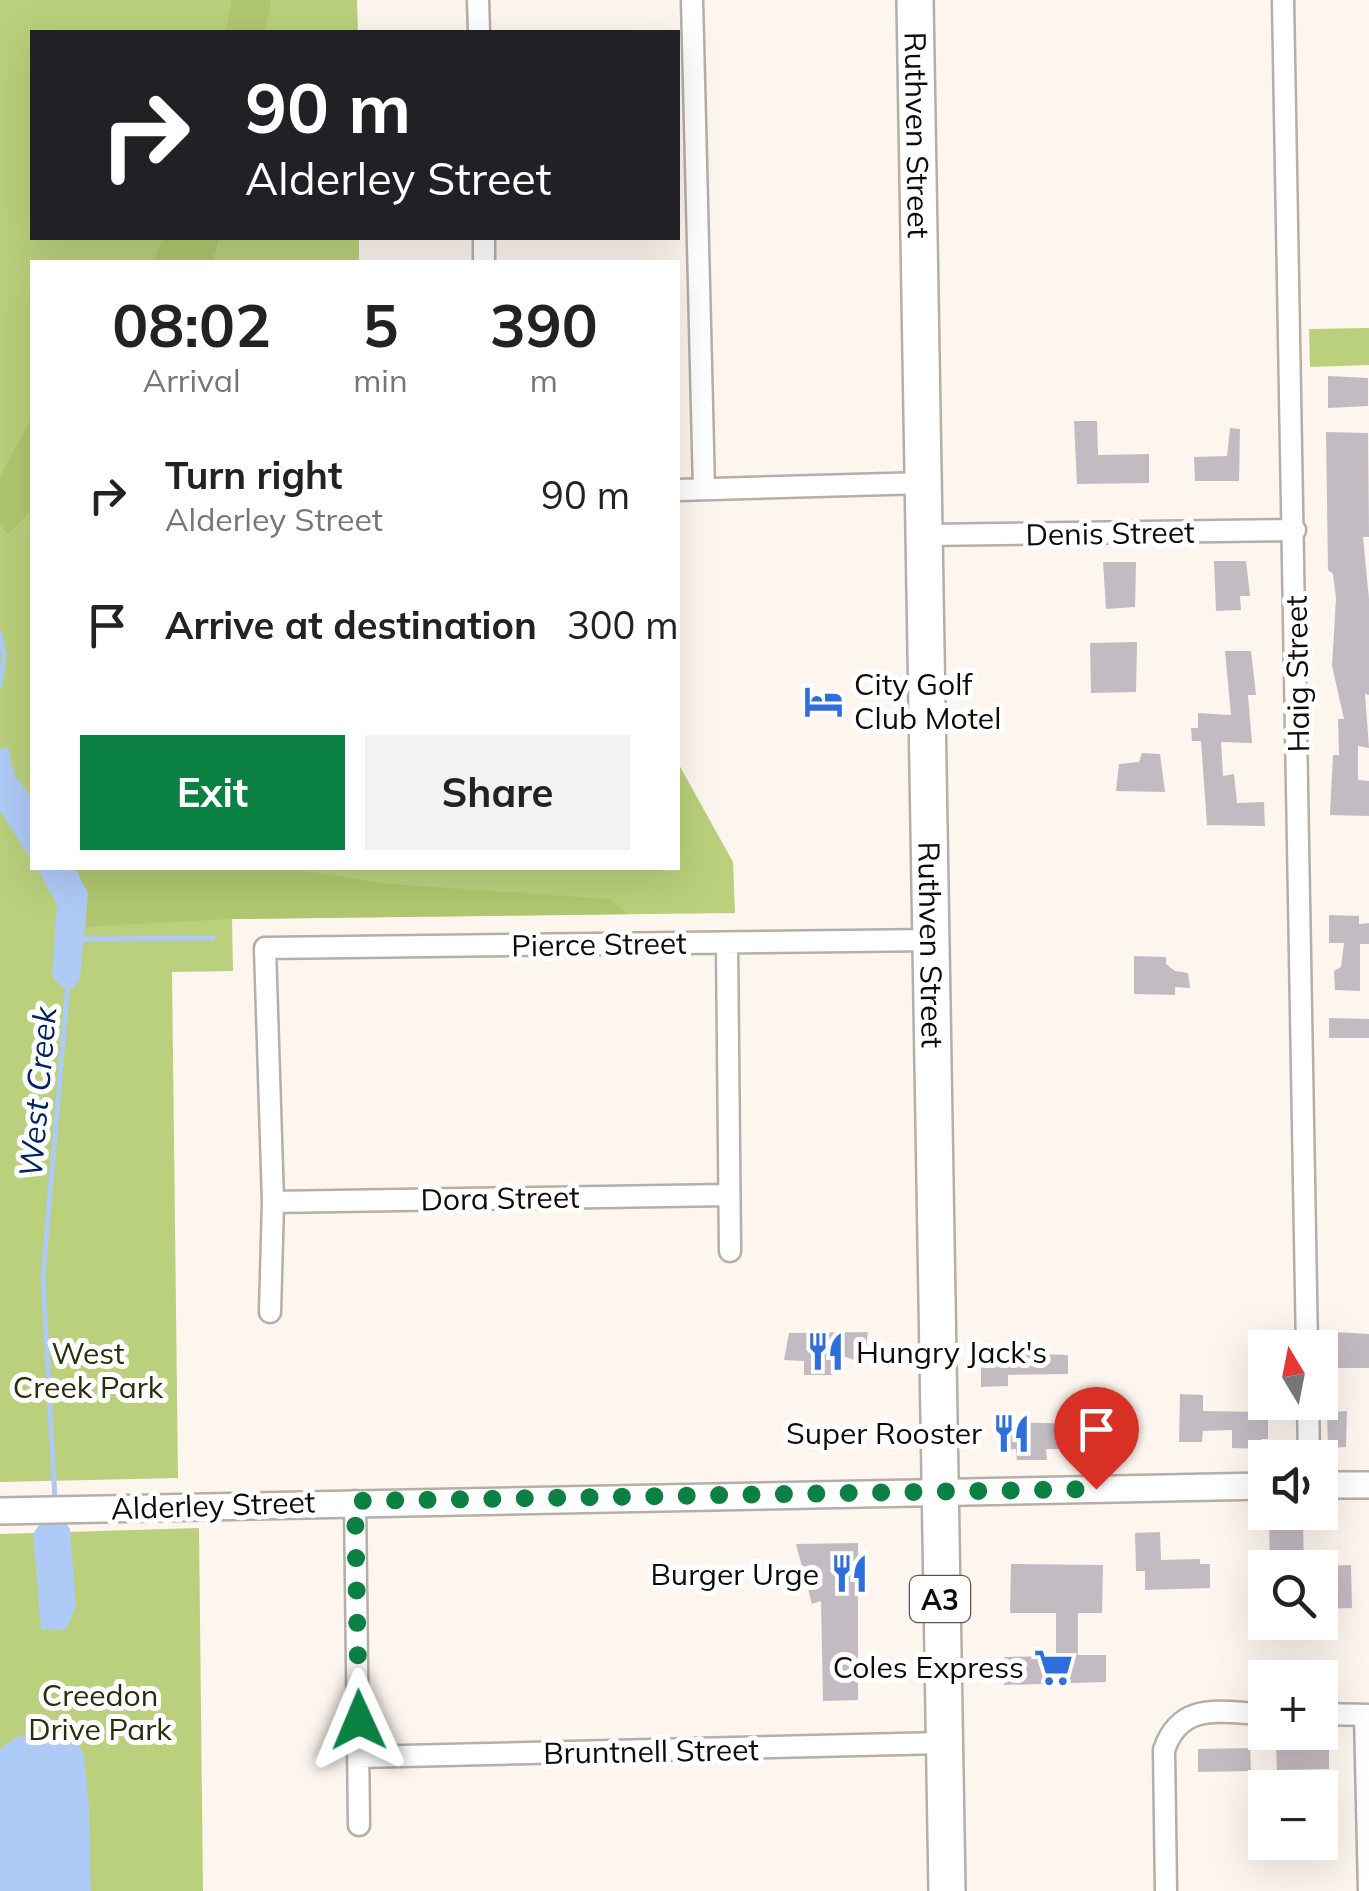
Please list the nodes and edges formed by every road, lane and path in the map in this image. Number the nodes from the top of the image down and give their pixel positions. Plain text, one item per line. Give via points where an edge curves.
1 (478, 0) edge
2 (692, 0) edge
3 (915, 0) edge
4 (1282, 0) edge
5 (479, 30) edge
6 (925, 483) junction
7 (680, 490) edge
8 (704, 490) junction
9 (1294, 530) junction
10 (926, 535) junction
11 (933, 940) junction
12 (727, 943) junction
13 (727, 1195) junction
14 (273, 1202) junction
15 (730, 1250) dead end
16 (270, 1312) dead end
17 (1307, 1330) edge
18 (1338, 1485) edge
19 (1369, 1485) edge
20 (1248, 1486) edge
21 (938, 1492) junction
22 (355, 1501) junction
23 (0, 1511) edge
24 (1248, 1714) edge
25 (1338, 1714) edge
26 (1367, 1715) edge
27 (943, 1743) junction
28 (359, 1757) junction
29 (359, 1826) dead end
30 (946, 1891) edge
31 (1166, 1891) edge
32 (1368, 1891) edge

1 - 5 street
2 - 8 street
3 - 6 highway, Ruthven Street / A3
4 - 9 street, Haig Street
6 - 8 street
6 - 10 highway, Ruthven Street / A3
7 - 8 street
9 - 10 street, Denis Street
9 - 17 street, Haig Street
10 - 11 highway, Ruthven Street / A3
11 - 12 street, Pierce Street
11 - 21 highway, Ruthven Street / A3
12 - 13 street
12 - 14 street, Pierce Street via 264,948
13 - 14 street, Dora Street
13 - 15 street
14 - 16 street
18 - 19 street
20 - 21 street, Alderley Street
21 - 22 street, Alderley Street
21 - 27 highway, Ruthven Street / A3
22 - 23 street, Alderley Street
22 - 28 street
24 - 31 street via 1198,1713 1177,1724 1164,1750
25 - 26 street
26 - 32 street
27 - 28 street, Bruntnell Street
27 - 30 highway, Ruthven Street / A3
28 - 29 street

